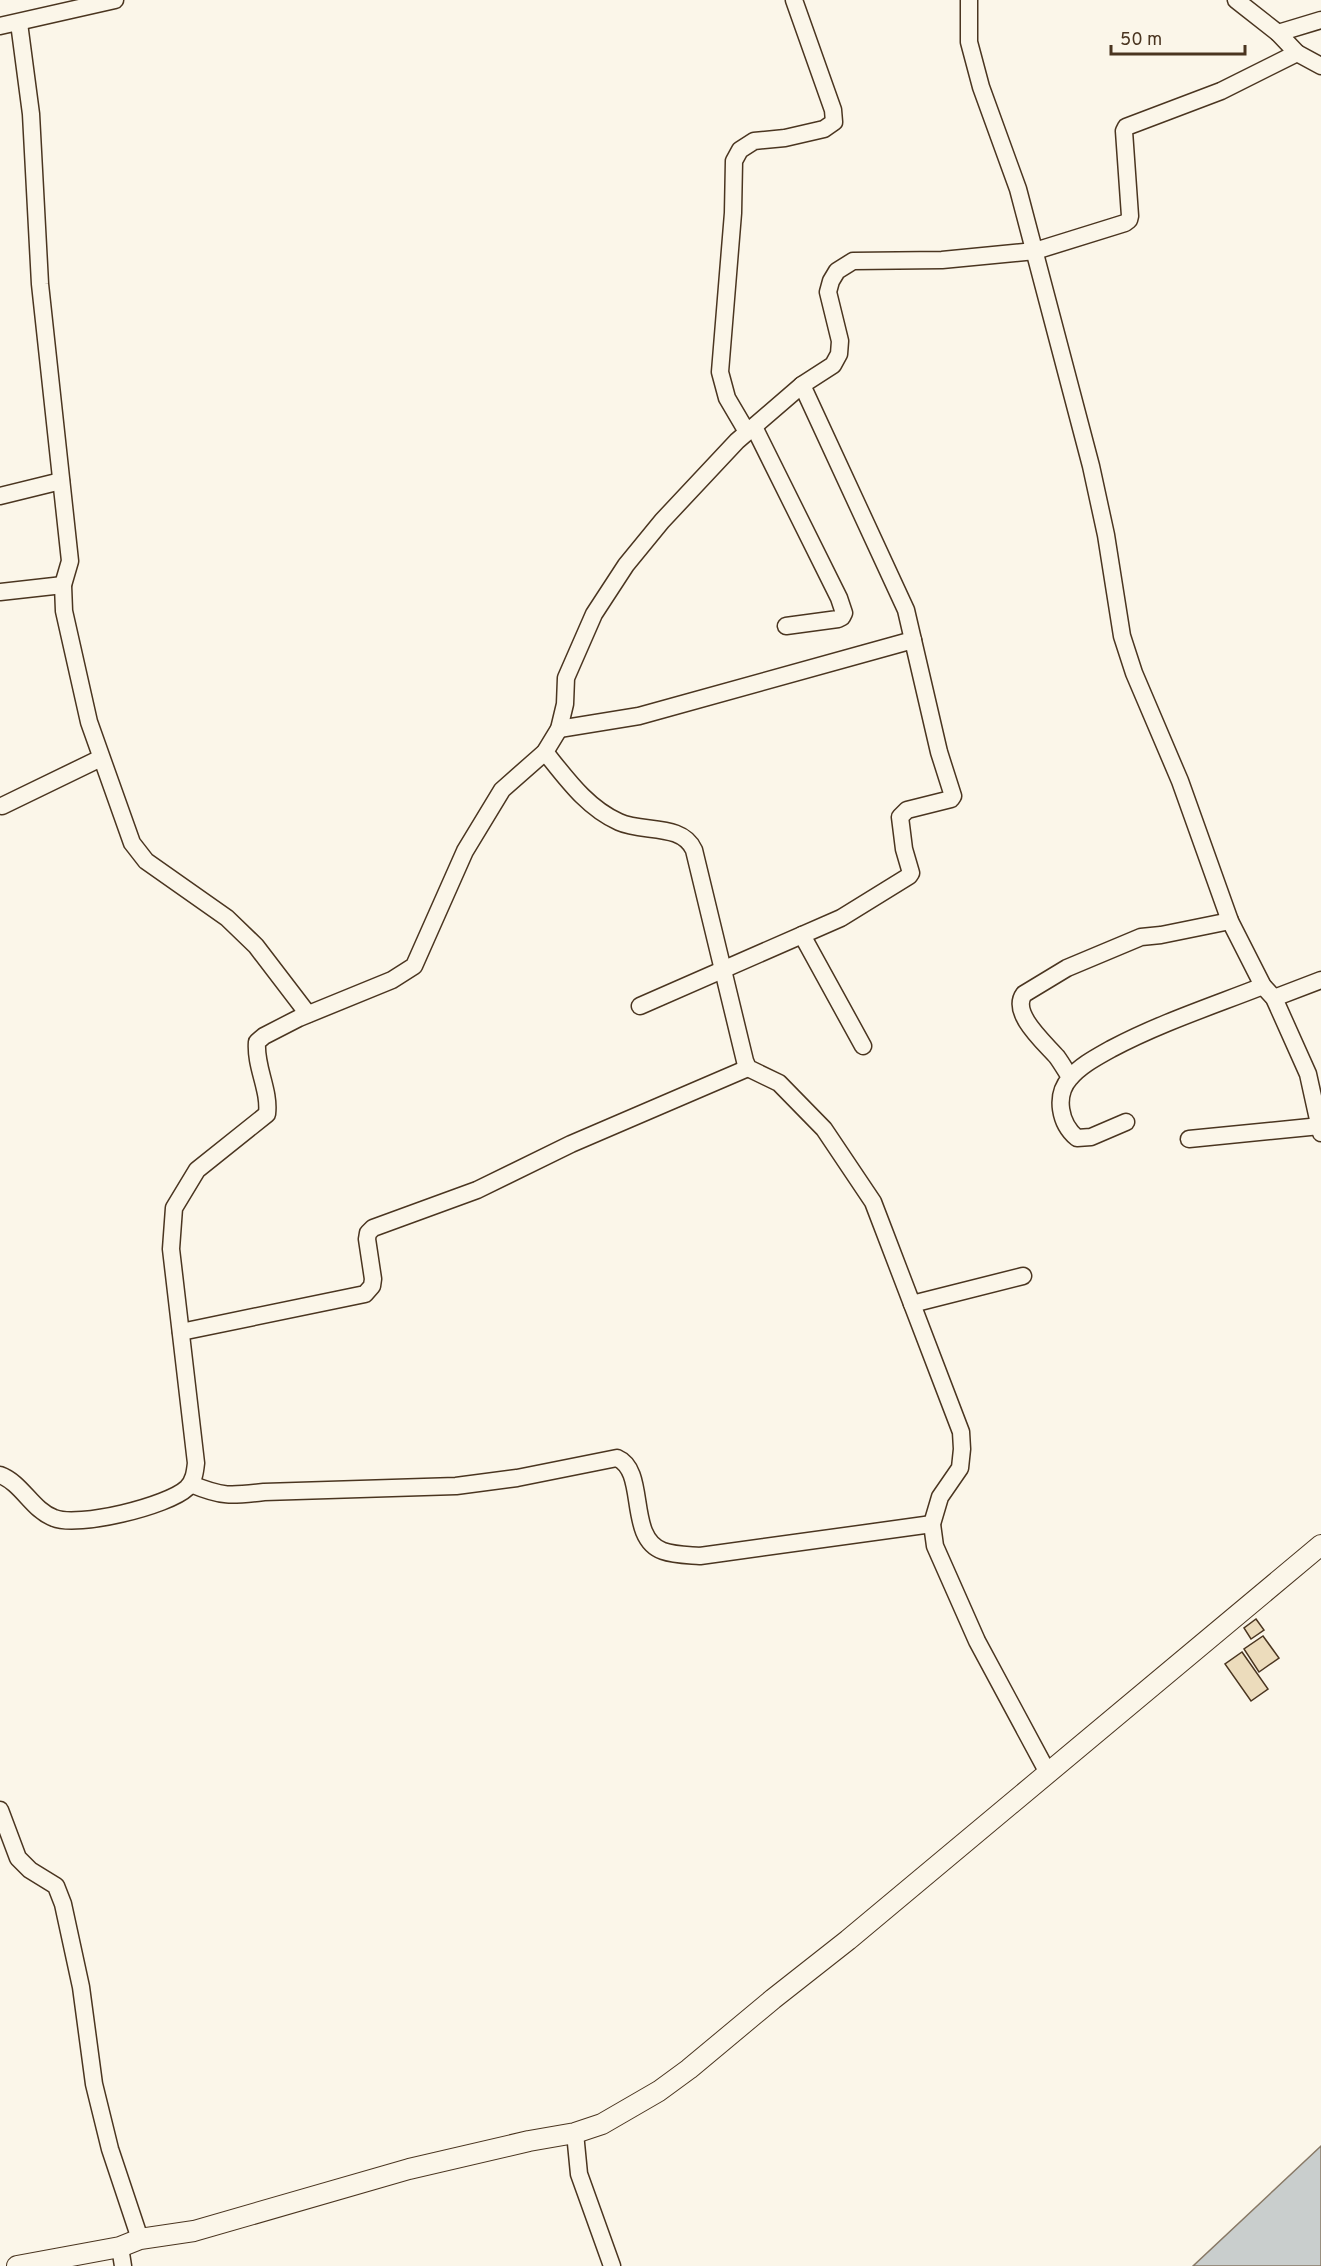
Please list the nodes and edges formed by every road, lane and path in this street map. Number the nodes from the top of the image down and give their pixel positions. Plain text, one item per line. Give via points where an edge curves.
1 (115, 0) edge
2 (794, 0) edge
3 (969, 0) edge
4 (1236, 0) edge
5 (1321, 20) edge
6 (19, 23) junction
7 (0, 26) edge
8 (1278, 33) junction
9 (1297, 53) junction
10 (1321, 66) edge
11 (1035, 251) junction
12 (802, 385) junction
13 (751, 429) junction
14 (61, 481) junction
15 (0, 496) edge
16 (63, 585) junction
17 (0, 592) edge
18 (786, 626) dead end
19 (913, 640) junction
20 (559, 729) junction
21 (545, 752) junction
22 (101, 758) junction
23 (2, 806) dead end
24 (1230, 921) junction
25 (802, 935) junction
26 (721, 971) junction
27 (1321, 980) edge
28 (1269, 992) junction
29 (640, 1006) dead end
30 (308, 1014) junction
31 (863, 1046) dead end
32 (748, 1068) junction
33 (1070, 1077) junction
34 (1126, 1122) dead end
35 (1320, 1130) edge
36 (1189, 1138) dead end
37 (1023, 1276) dead end
38 (912, 1304) junction
39 (181, 1332) junction
40 (0, 1475) edge
41 (191, 1484) junction
42 (932, 1524) junction
43 (1321, 1545) edge
44 (1048, 1773) junction
45 (0, 1809) edge
46 (575, 2133) junction
47 (140, 2239) junction
48 (122, 2257) edge
49 (16, 2266) edge
50 (612, 2266) edge

1 - 6 street
2 - 13 street via 834,122 824,129 754,141 740,150 734,161 734,213 720,372 727,398
3 - 11 street via 969,42
4 - 8 street
5 - 8 street
6 - 7 street
6 - 14 street via 31,114 40,284
8 - 9 street
9 - 10 street
9 - 11 street via 1221,92 1126,128 1129,220
11 - 12 street via 942,260 853,261 844,266 831,281 828,292 840,341 839,354 833,364
11 - 24 street via 1091,466 1122,636
12 - 13 street
12 - 19 street via 906,610
13 - 18 street via 844,613 838,619
13 - 20 street via 662,521 626,565 594,614 566,678
14 - 15 street
14 - 16 street via 70,561
16 - 17 street
16 - 22 street via 64,611 88,722
19 - 20 street via 639,716
19 - 25 street via 952,798 907,810 900,817 909,876 841,918
20 - 21 street
21 - 26 street via 573,788 603,813 619,822 686,837 694,850
21 - 30 street via 502,790 465,851 414,966 392,980
22 - 23 street
22 - 30 street via 132,843 146,861 227,918 256,946
24 - 28 street
24 - 33 street via 1141,937 1067,968 1024,994 1020,1010
25 - 26 street
25 - 31 street
26 - 29 street
26 - 32 street
27 - 28 street
28 - 33 street via 1136,1036 1091,1060
28 - 35 street via 1308,1074
30 - 39 street via 257,1042 267,1114 197,1170 174,1208 171,1249
32 - 38 street via 779,1083 824,1129 873,1202
32 - 39 street via 572,1143 477,1190 373,1228 366,1239 373,1279 365,1294
33 - 34 street via 1061,1092 1068,1131 1077,1138 1091,1137
35 - 36 street
37 - 38 street
38 - 42 street via 960,1432 962,1449 960,1468 940,1497
39 - 41 street via 196,1463
40 - 41 street via 39,1509 53,1518 70,1521 138,1510 179,1494
41 - 42 street via 233,1496 456,1486 617,1458 624,1460 630,1470 646,1536 662,1551 700,1556
42 - 44 street via 935,1546 976,1641
43 - 44 street
44 - 46 street via 689,2069 629,2109
45 - 47 street via 18,1858 56,1886 63,1904 81,1987 94,2084 110,2149
46 - 47 street via 409,2169 194,2231
46 - 50 street via 579,2174
47 - 48 street
48 - 49 street

